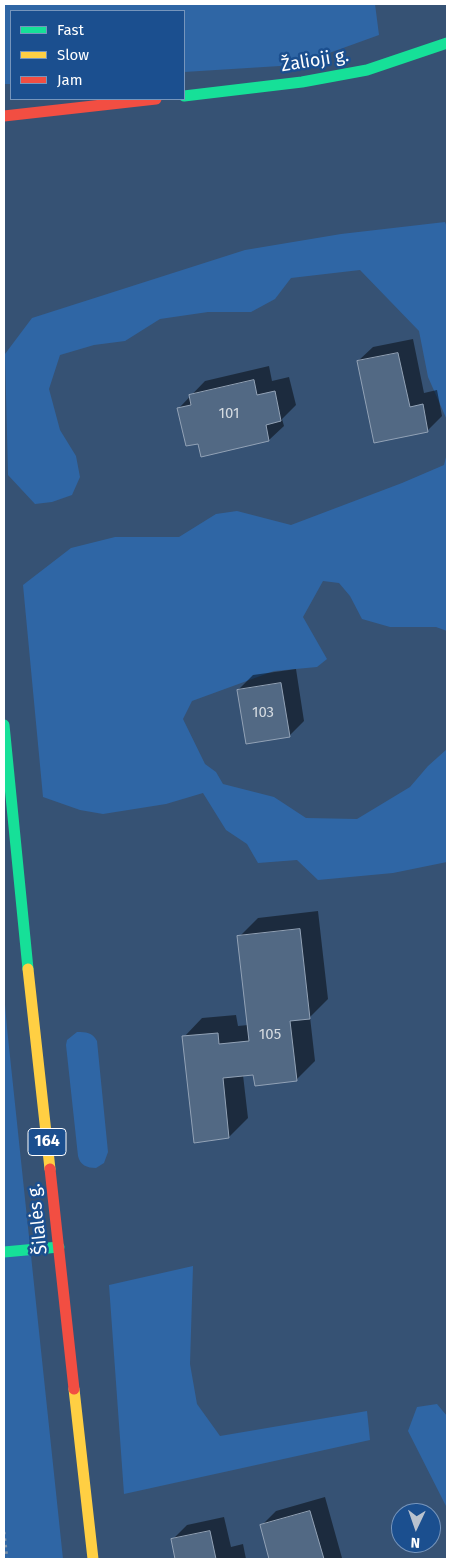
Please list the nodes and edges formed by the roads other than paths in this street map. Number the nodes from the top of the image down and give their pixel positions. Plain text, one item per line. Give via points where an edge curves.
1 (447, 44) edge
2 (185, 96) edge
3 (147, 100) edge
4 (4, 116) edge
5 (4, 724) edge
6 (59, 1247) junction
7 (4, 1252) edge
8 (93, 1559) edge

1 - 2 main road, Žalioji g. via 367,70 302,82
3 - 4 main road
5 - 6 main road, Šilalės g. / 164
6 - 7 main road
6 - 8 main road, Šilalės g. / 164

